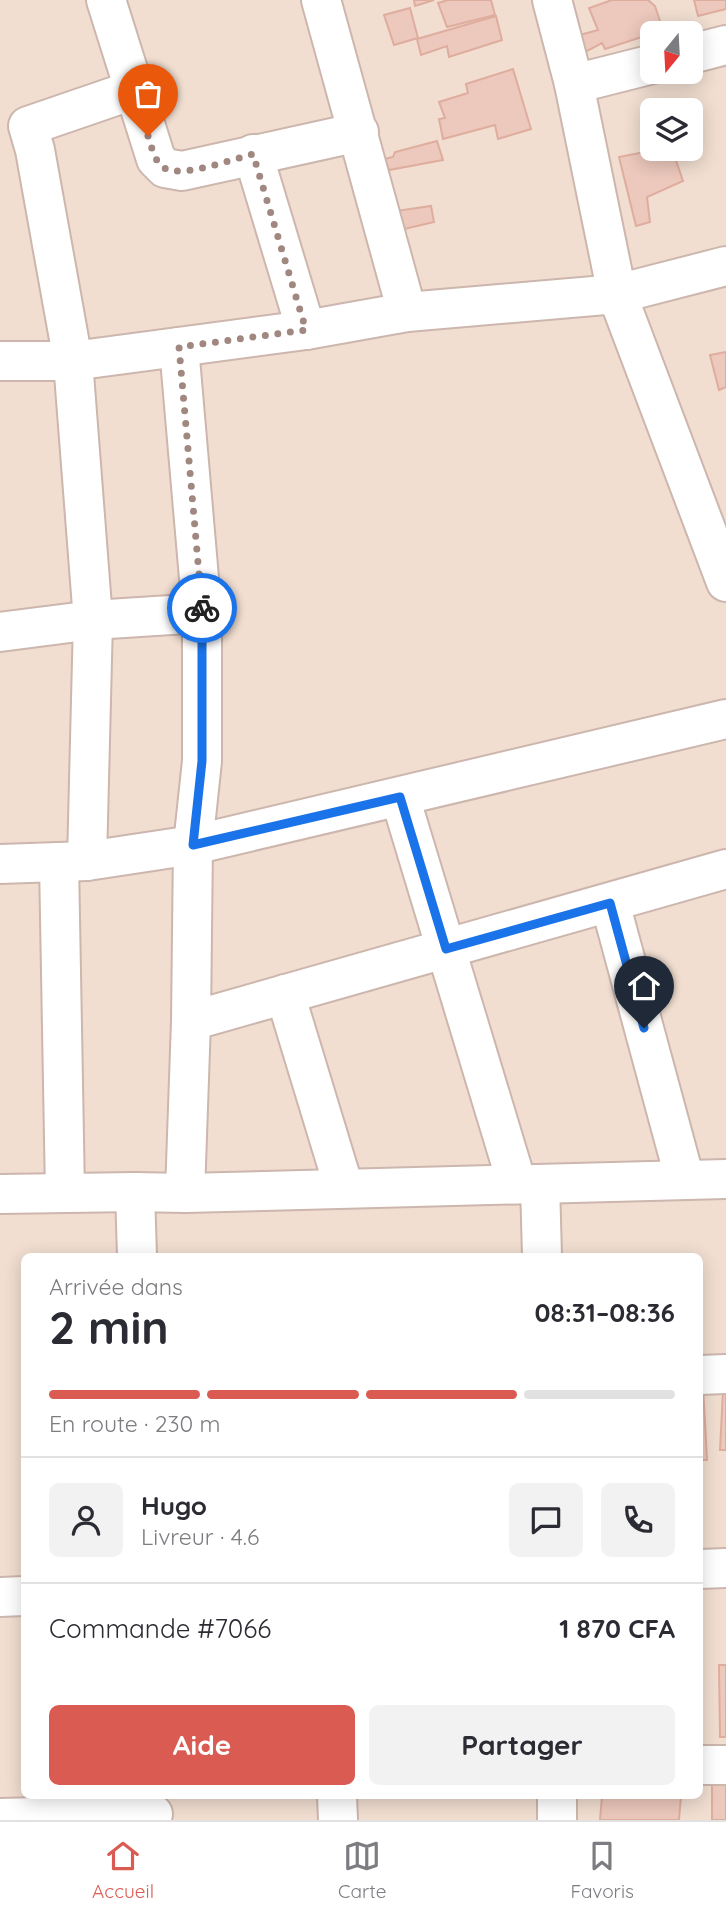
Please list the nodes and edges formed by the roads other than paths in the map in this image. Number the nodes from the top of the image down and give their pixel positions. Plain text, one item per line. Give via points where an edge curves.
1 (106, 0) edge
2 (321, 0) edge
3 (552, 0) edge
4 (726, 45) edge
5 (704, 51) edge
6 (640, 67) edge
7 (574, 84) junction
8 (133, 90) junction
9 (14, 130) edge
10 (359, 132) junction
11 (253, 154) junction
12 (726, 266) edge
13 (617, 294) junction
14 (407, 312) junction
15 (306, 330) junction
16 (179, 347) junction
17 (0, 360) edge
18 (73, 361) junction
19 (726, 582) edge
20 (202, 613) junction
21 (93, 620) junction
22 (0, 632) edge
23 (726, 719) edge
24 (400, 797) junction
25 (193, 845) junction
26 (73, 862) junction
27 (0, 864) edge
28 (726, 869) edge
29 (610, 903) junction
30 (446, 949) junction
31 (285, 994) junction
32 (191, 1021) junction
33 (726, 1179) edge
34 (685, 1180) junction
35 (529, 1184) junction
36 (344, 1188) junction
37 (135, 1192) junction
38 (65, 1193) junction
39 (185, 1194) junction
40 (0, 1195) edge
41 (137, 1253) edge
42 (541, 1253) edge
43 (726, 1374) edge
44 (703, 1375) edge
45 (726, 1568) edge
46 (703, 1569) edge
47 (21, 1596) edge
48 (0, 1597) edge
49 (703, 1765) edge
50 (726, 1765) edge
51 (337, 1799) edge
52 (557, 1799) edge
53 (153, 1810) edge
54 (0, 1818) edge
55 (338, 1820) edge
56 (557, 1820) edge

1 - 8 street
2 - 10 street
3 - 7 street
4 - 5 street
6 - 7 street
7 - 13 street
8 - 9 street
8 - 11 street via 156,159 165,168 181,171
9 - 18 street via 35,150
10 - 11 street
10 - 14 street
11 - 15 street
12 - 13 street
13 - 14 street
13 - 19 street
14 - 15 street
15 - 16 street
16 - 18 street
16 - 20 street
17 - 18 street
18 - 21 street
20 - 21 street
20 - 25 street via 202,761
21 - 22 street
21 - 26 street
23 - 24 street
24 - 25 street
24 - 30 street
25 - 26 street
25 - 32 street
26 - 27 street
26 - 38 street
28 - 29 street
29 - 30 street
29 - 34 street
30 - 31 street
30 - 35 street
31 - 32 street
31 - 36 street
32 - 39 street
33 - 34 street
34 - 35 street
35 - 36 street
35 - 42 street
36 - 39 street
37 - 38 street
37 - 39 street
37 - 41 street
38 - 40 street
43 - 44 street
45 - 46 street
47 - 48 street
49 - 50 street
51 - 55 street
52 - 56 street
53 - 54 street

